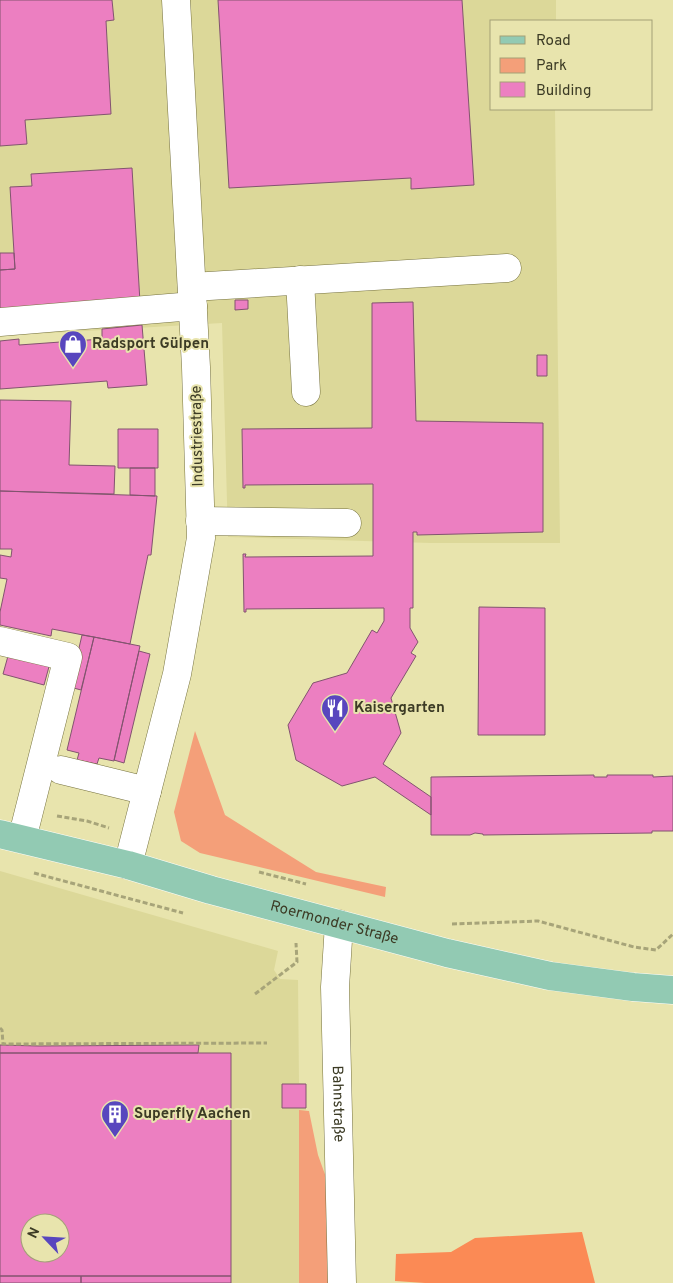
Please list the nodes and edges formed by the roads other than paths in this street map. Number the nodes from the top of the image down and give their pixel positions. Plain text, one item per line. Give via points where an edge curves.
1 (176, 0) edge
2 (507, 268) dead end
3 (300, 280) junction
4 (192, 297) junction
5 (0, 322) edge
6 (306, 392) dead end
7 (200, 522) junction
8 (347, 523) dead end
9 (0, 641) edge
10 (61, 770) dead end
11 (147, 791) junction
12 (11, 837) edge
13 (128, 865) junction
14 (339, 924) junction
15 (673, 990) edge
16 (342, 1283) edge

1 - 4 street, Industriestraße
2 - 3 street
3 - 4 street
3 - 6 street
4 - 5 street
4 - 7 street, Industriestraße
7 - 8 street
7 - 11 street, Industriestraße via 201,538 179,665
9 - 12 street via 68,657
10 - 11 street
11 - 13 street, Industriestraße
12 - 13 main road, Roermonder Straße
13 - 14 main road, Roermonder Straße
14 - 15 main road, Roermonder Straße via 550,976
14 - 16 street, Bahnstraße via 335,987

